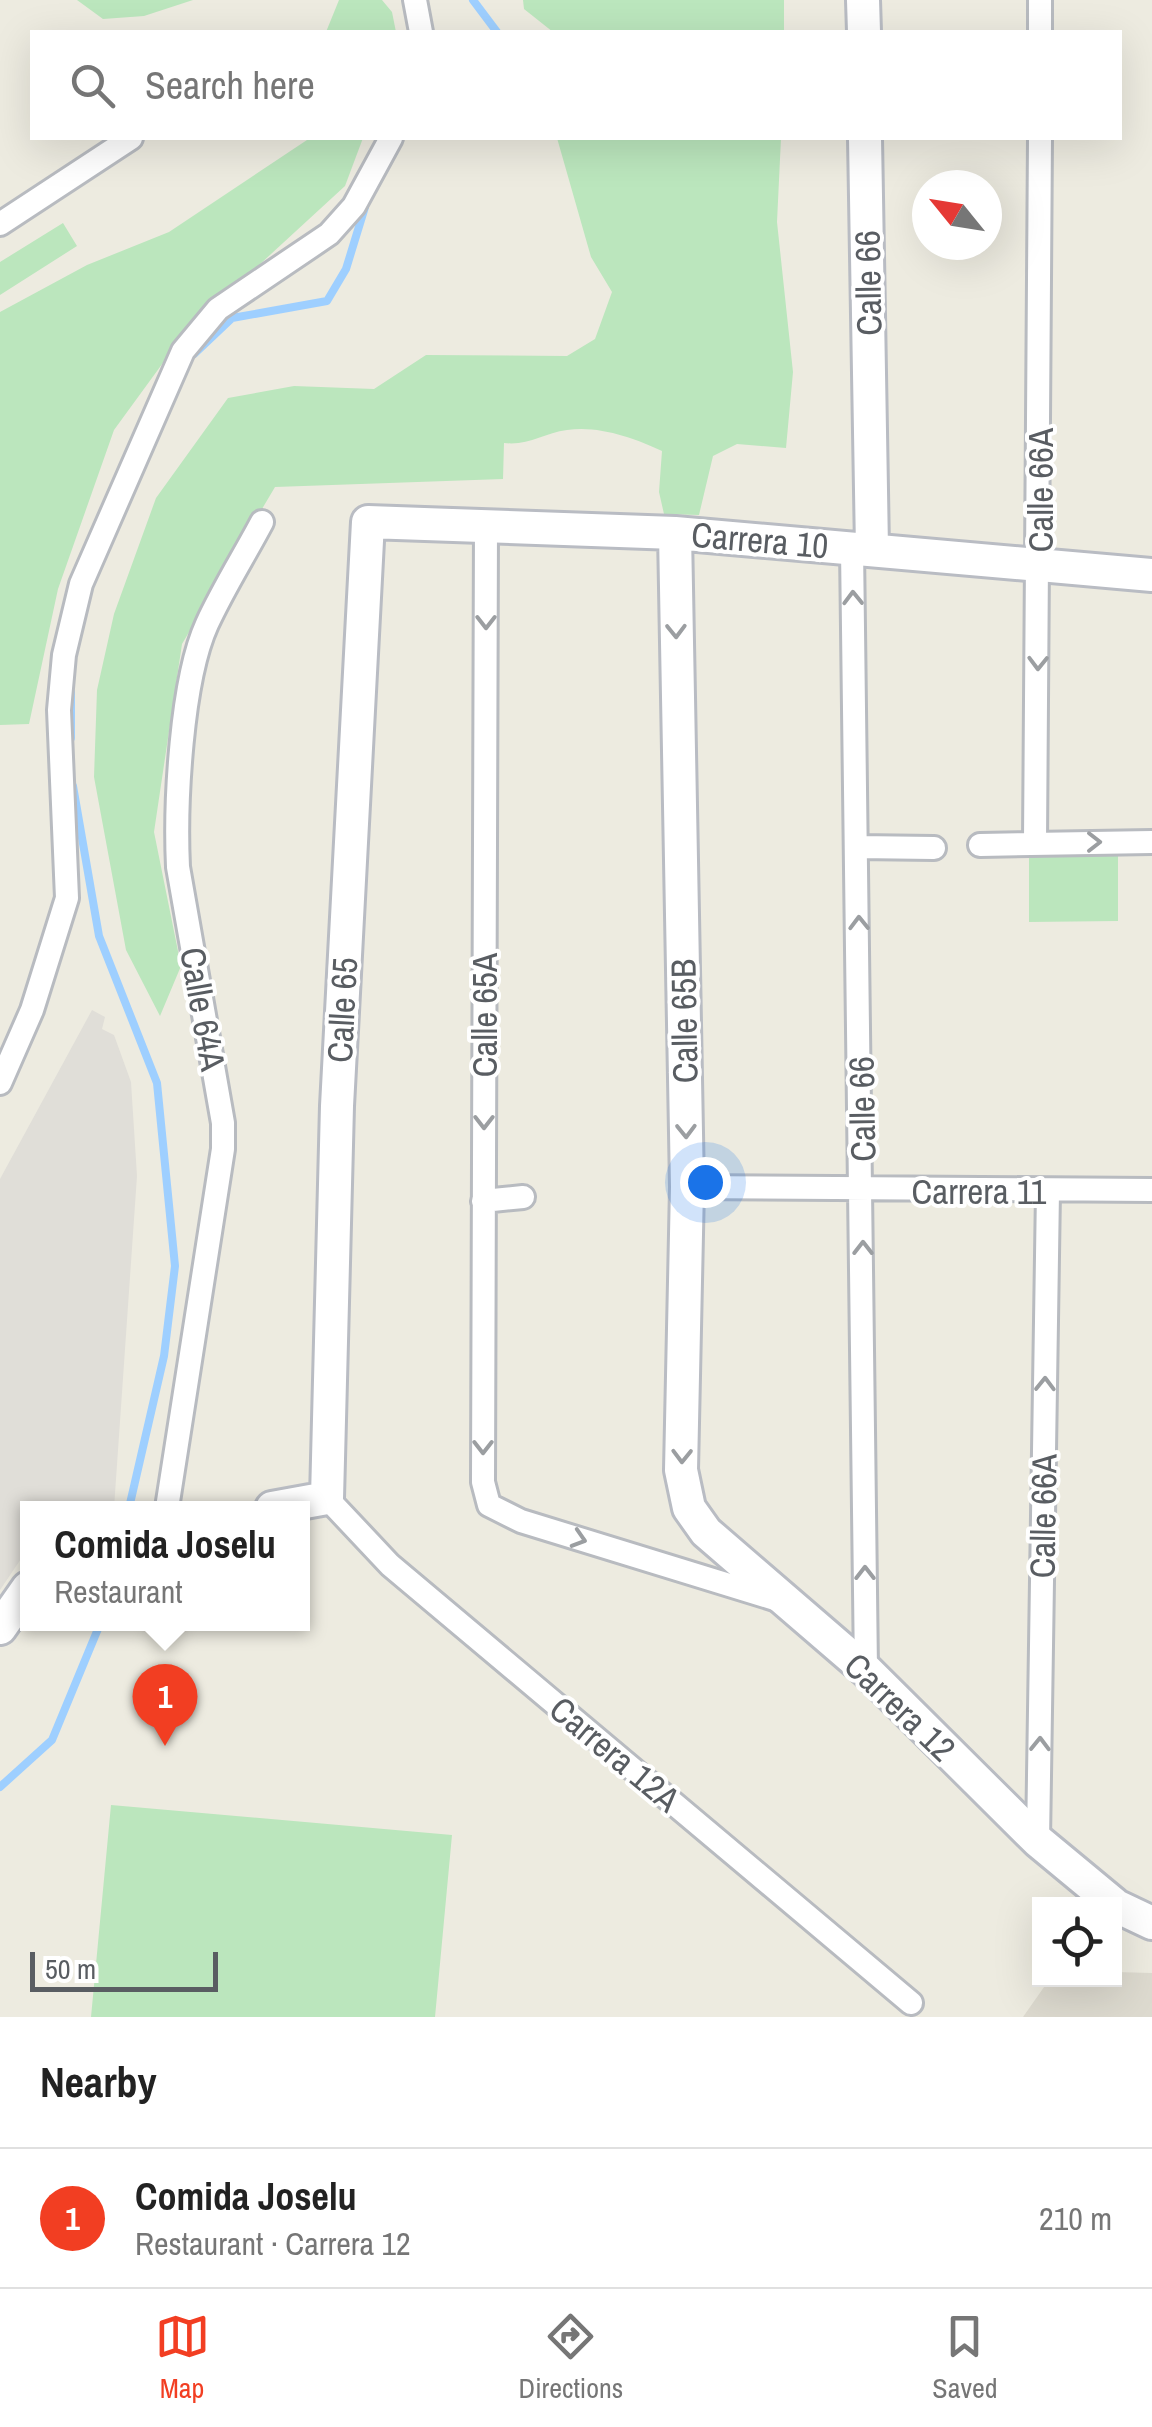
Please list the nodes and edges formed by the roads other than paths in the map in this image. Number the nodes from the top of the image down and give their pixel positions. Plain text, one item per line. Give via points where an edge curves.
1 (415, 0) edge
2 (863, 0) edge
3 (1040, 0) edge
4 (420, 30) edge
5 (864, 30) edge
6 (1040, 30) edge
7 (128, 140) edge
8 (390, 140) edge
9 (866, 140) edge
10 (1040, 140) edge
11 (0, 224) edge
12 (262, 522) dead end
13 (368, 522) joint
14 (486, 524) junction
15 (674, 533) junction
16 (862, 548) junction
17 (1040, 566) junction
18 (1152, 575) edge
19 (1035, 842) junction
20 (1152, 842) edge
21 (980, 844) dead end
22 (858, 847) junction
23 (934, 848) dead end
24 (0, 1083) edge
25 (687, 1187) junction
26 (1152, 1190) edge
27 (1048, 1191) junction
28 (863, 1192) junction
29 (522, 1196) dead end
30 (484, 1201) junction
31 (327, 1498) junction
32 (168, 1501) edge
33 (310, 1501) edge
34 (688, 1508) joint
35 (20, 1599) edge
36 (782, 1601) junction
37 (0, 1628) edge
38 (866, 1670) junction
39 (1038, 1842) junction
40 (1104, 1897) edge
41 (1122, 1909) edge
42 (1152, 1923) edge
43 (911, 2003) dead end

1 - 4 street
2 - 5 street
3 - 6 street
7 - 11 street
8 - 24 street via 354,206 328,234 218,309 182,351 81,584 58,710 67,898
9 - 16 street, Calle 66
10 - 17 street, Calle 66A
12 - 32 street, Calle 64A via 206,627 192,674 176,825 223,1149
13 - 14 street, Carrera 10
13 - 31 street, Calle 65 via 338,1106
14 - 15 street, Carrera 10
14 -> 30 street, Calle 65A
15 - 16 street, Carrera 10
15 -> 25 street, Calle 65B
16 - 17 street, Carrera 10
22 -> 16 street, Calle 66
17 - 18 street, Carrera 10
17 -> 19 street, Calle 66A
19 -> 20 street
19 - 21 street
22 - 23 street
28 -> 22 street, Calle 66
25 - 28 street, Carrera 11
25 -> 34 street, Calle 65B via 681,1470
26 - 27 street, Carrera 11
27 - 28 street, Carrera 11
39 -> 27 street, Calle 66A
38 -> 28 street, Calle 66
29 - 30 street
30 -> 36 street, Calle 65A via 483,1482 489,1505 521,1521
31 - 33 street
31 - 43 street, Carrera 12A via 390,1566
34 - 36 street, Carrera 12
35 - 37 street
36 - 38 street, Carrera 12
38 - 39 street, Carrera 12
39 - 40 street, Carrera 12
41 - 42 street, Carrera 12

